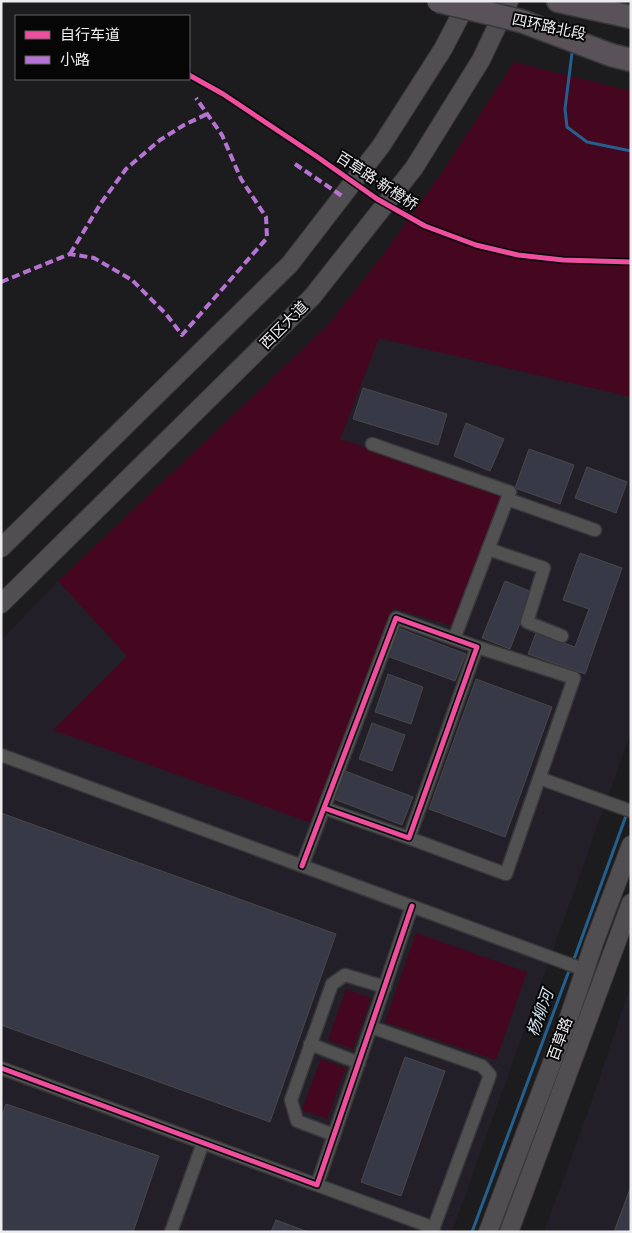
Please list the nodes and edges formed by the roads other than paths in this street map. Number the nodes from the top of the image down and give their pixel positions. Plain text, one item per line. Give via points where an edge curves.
1 (438, 1) edge
2 (468, 1) edge
3 (509, 1) edge
4 (558, 1) edge
5 (631, 17) edge
6 (521, 21) junction
7 (631, 45) edge
8 (631, 60) edge
9 (372, 444) dead end
10 (507, 499) junction
11 (595, 530) dead end
12 (1, 548) edge
13 (488, 549) junction
14 (1, 604) edge
15 (562, 636) dead end
16 (454, 639) junction
17 (477, 647) junction
18 (1, 755) edge
19 (539, 778) junction
20 (324, 808) junction
21 (627, 809) edge
22 (409, 838) junction
23 (631, 845) edge
24 (302, 866) junction
25 (631, 903) edge
26 (412, 906) junction
27 (576, 967) junction
28 (385, 987) junction
29 (371, 1027) junction
30 (310, 1044) junction
31 (359, 1063) junction
32 (1, 1068) edge
33 (334, 1135) junction
34 (203, 1143) junction
35 (317, 1186) junction
36 (433, 1230) edge
37 (171, 1232) edge
38 (488, 1232) edge
39 (509, 1232) edge

1 - 6 highway, 四环路北段, bridge
2 - 12 main road via 443,49 381,146 290,264
3 - 14 main road, 西区大道 via 481,60 414,168 312,297
4 - 5 highway, 四环路北段
6 - 7 highway, 四环路北段
6 - 8 highway
9 - 10 street via 510,492
10 - 11 street
10 - 13 street
13 - 15 street via 544,568 527,622
13 - 16 street
16 - 17 street
16 - 20 street via 396,618
17 - 19 street via 574,678
17 - 22 street
18 - 24 street
19 - 21 street
19 - 22 street via 506,874
20 - 22 street
20 - 24 street
23 - 27 main road, 百草路
24 - 26 street
25 - 39 main road, 百草路
26 - 27 street
26 - 28 street
27 - 38 main road, 百草路 via 566,1023
28 - 29 street
28 - 30 street via 345,975 332,984
29 - 31 street
29 - 36 street via 482,1066 490,1076
30 - 31 street
30 - 33 street via 291,1100 297,1121
31 - 33 street
32 - 34 street
33 - 35 street
34 - 35 street
34 - 37 street
35 - 36 street

